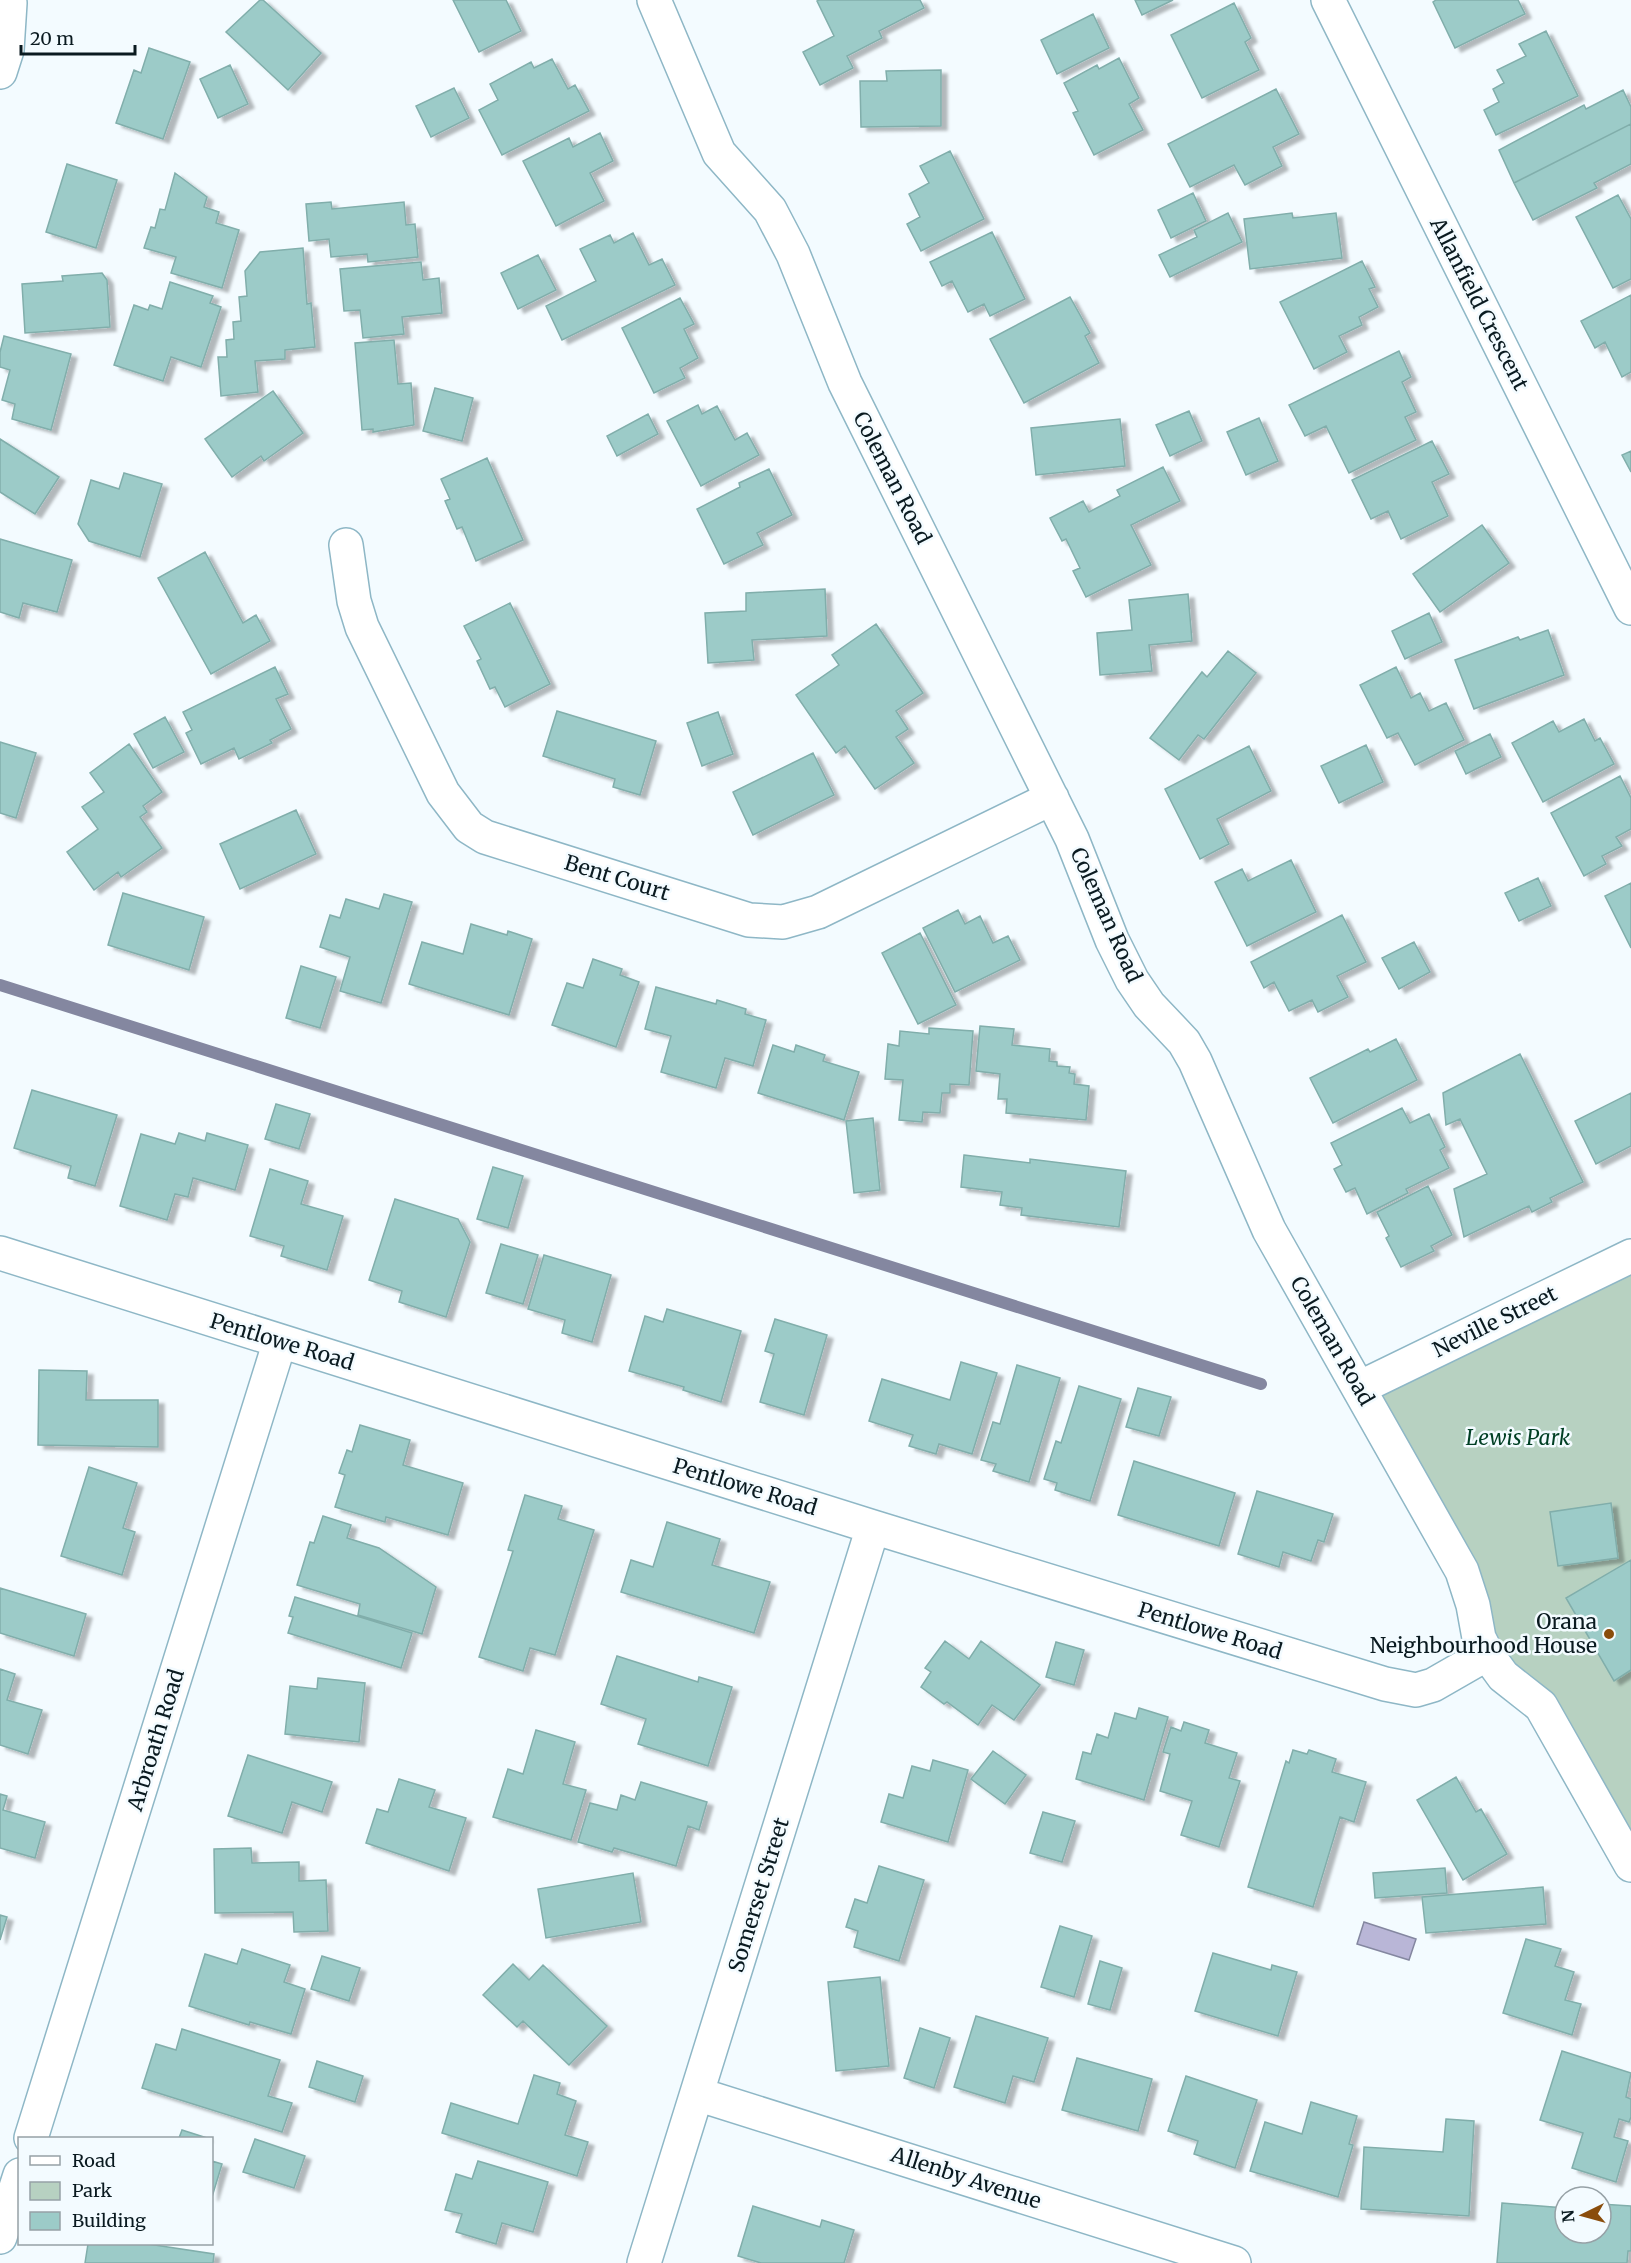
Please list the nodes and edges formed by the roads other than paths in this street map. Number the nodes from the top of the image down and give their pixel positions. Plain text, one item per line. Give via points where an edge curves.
1 (654, 0) edge
2 (1328, 0) edge
3 (11, 2) edge
4 (0, 72) edge
5 (346, 545) dead end
6 (1631, 608) edge
7 (1052, 798) junction
8 (0, 1253) edge
9 (1631, 1256) edge
10 (280, 1341) junction
11 (1359, 1388) junction
12 (873, 1527) junction
13 (1487, 1654) junction
14 (1631, 1865) edge
15 (697, 2094) junction
16 (32, 2137) edge
17 (18, 2181) edge
18 (0, 2237) edge
19 (644, 2263) edge
20 (1234, 2263) edge

1 - 7 street, Coleman Road via 719,153 770,210 793,254 845,383
2 - 6 street, Allanfield Crescent
3 - 4 street via 7,50
5 - 7 street, Bent Court via 362,627 443,793 469,827 485,837 749,920 783,922 818,912
7 - 11 street, Coleman Road via 1132,980 1195,1061 1269,1230
8 - 10 street, Pentlowe Road
9 - 11 street, Neville Street
10 - 12 street, Pentlowe Road
10 - 16 street, Arbroath Road
11 - 13 street, Coleman Road via 1462,1571 1479,1638
12 - 13 street, Pentlowe Road via 1399,1688 1416,1690 1433,1685
12 - 15 street, Somerset Street
13 - 14 street, Coleman Road via 1503,1676 1541,1706
15 - 19 street, Somerset Street
15 - 20 street, Allenby Avenue
17 - 18 street

